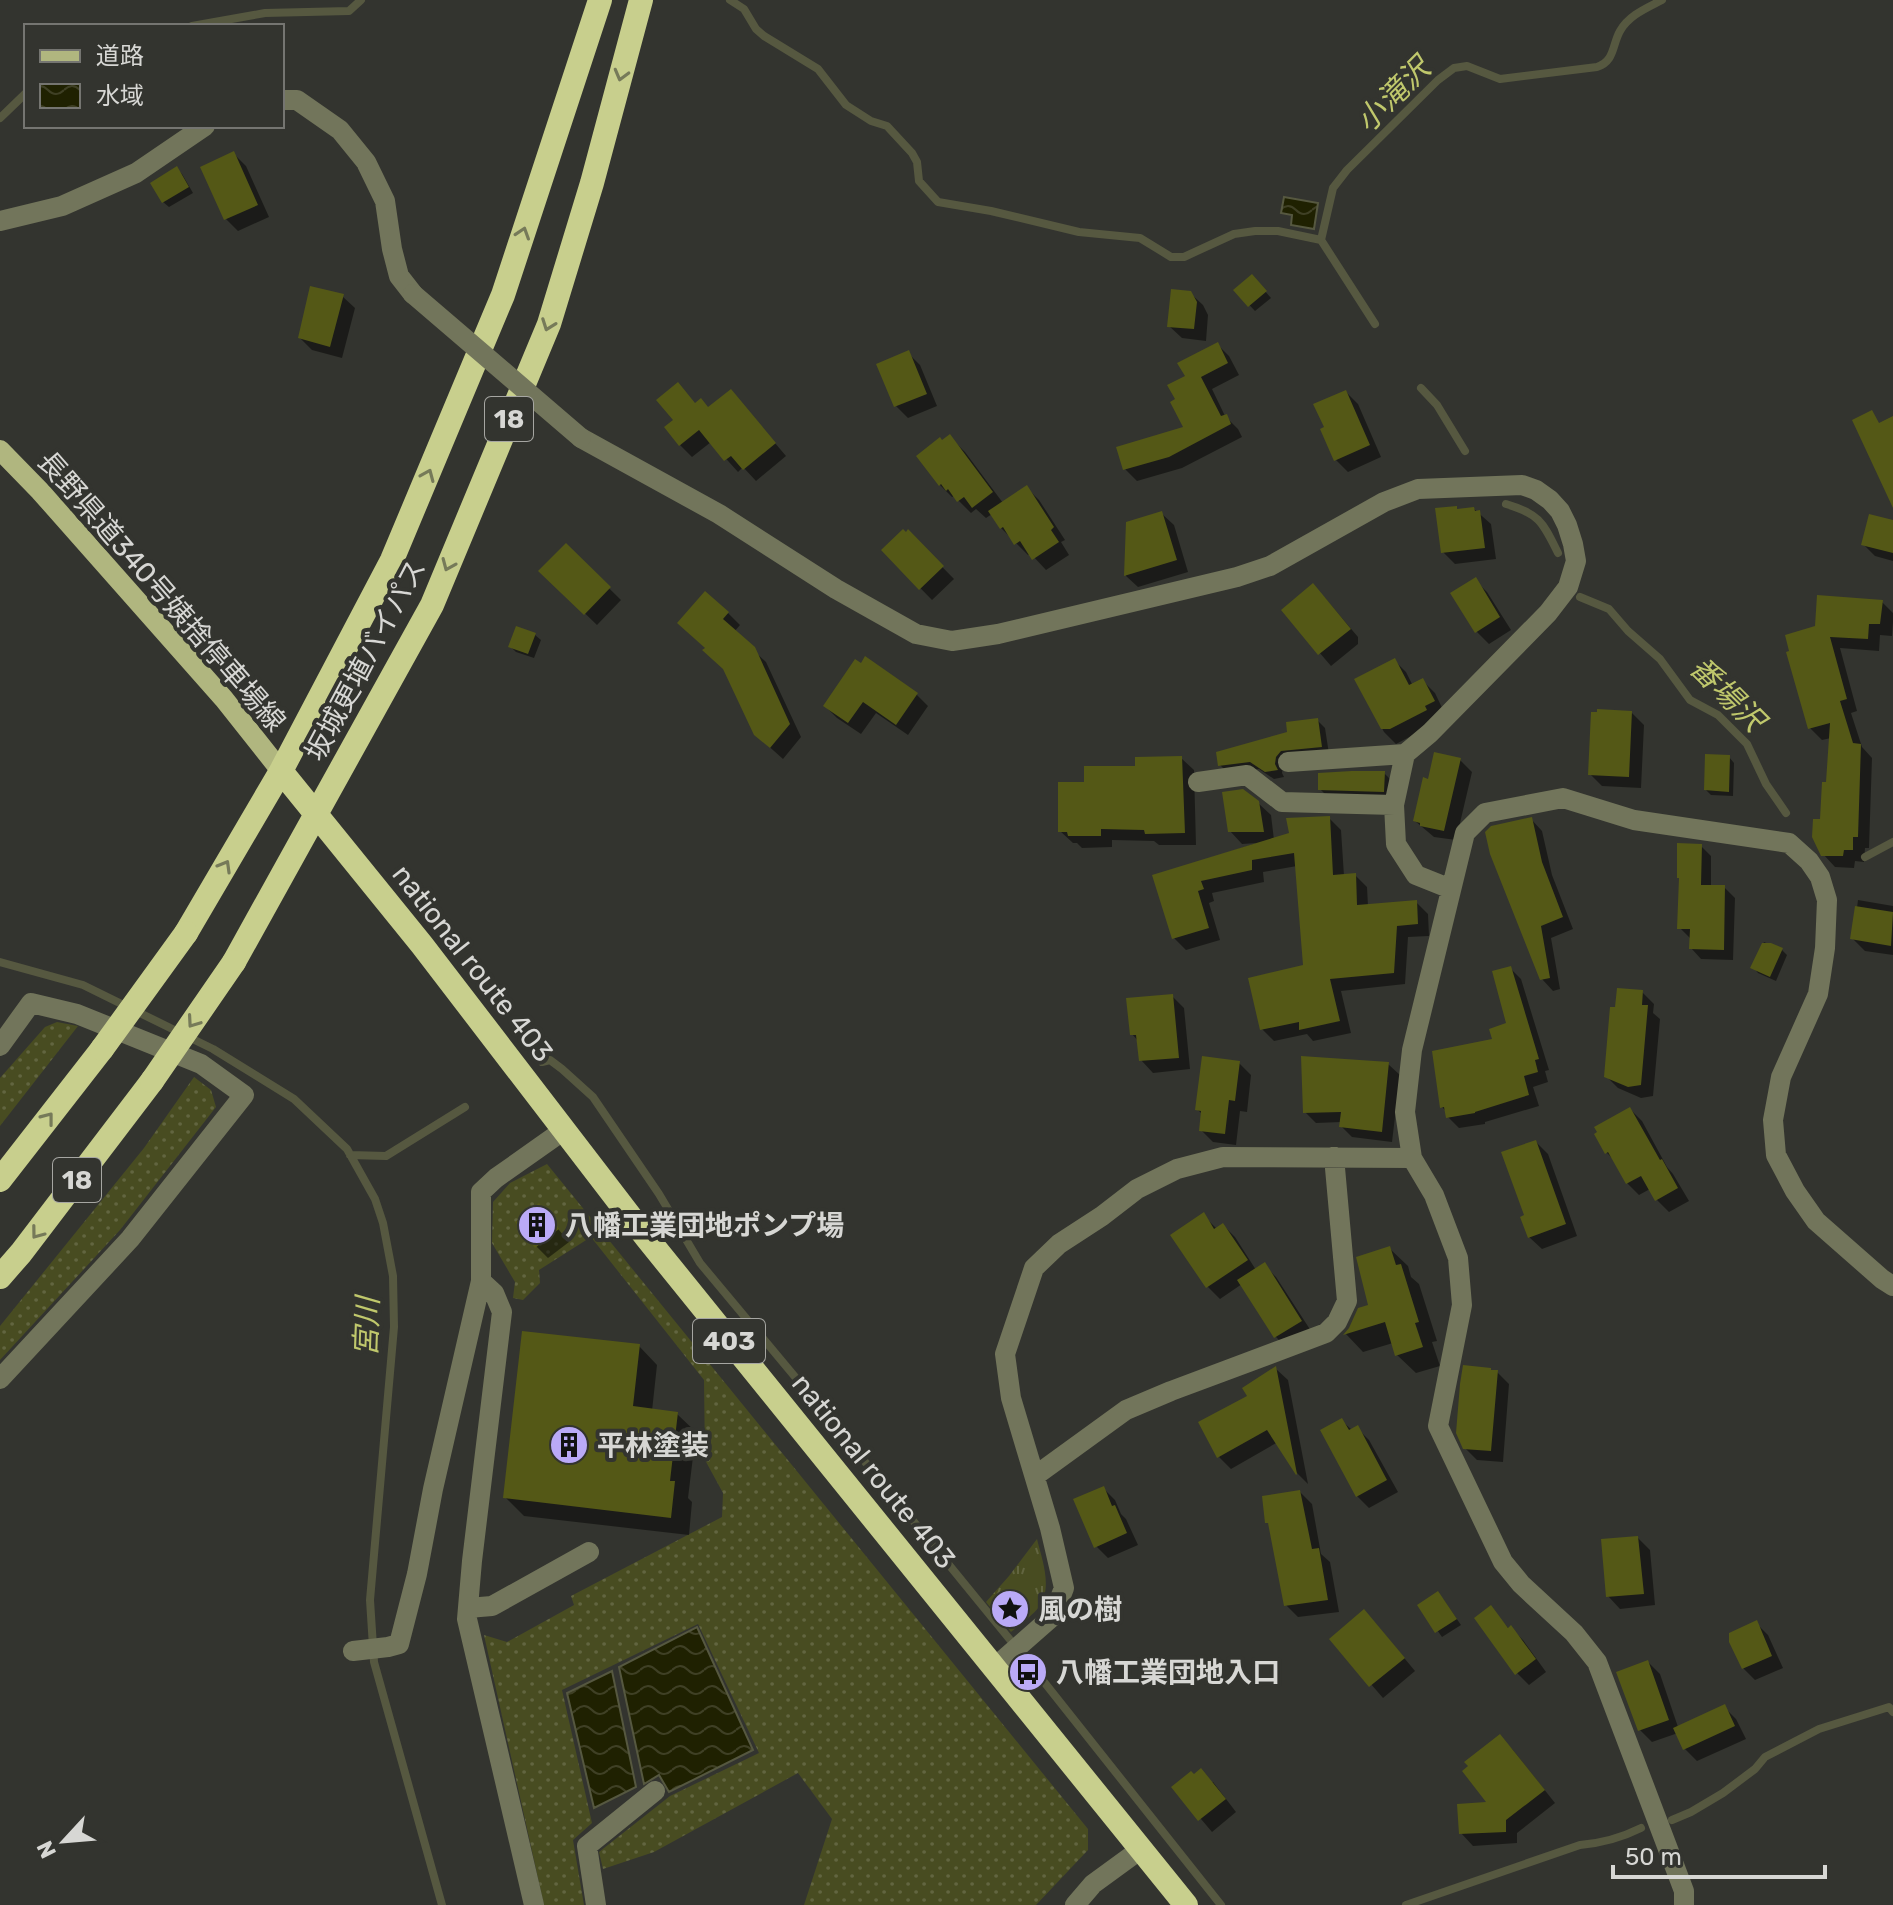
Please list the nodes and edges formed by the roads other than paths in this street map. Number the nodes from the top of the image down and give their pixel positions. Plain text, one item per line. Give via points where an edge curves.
1 (600, 0) edge
2 (641, 0) edge
3 (284, 100) edge
4 (202, 128) edge
5 (0, 221) edge
6 (0, 450) edge
7 (1405, 754) junction
8 (1288, 762) dead end
9 (281, 771) junction
10 (1198, 782) dead end
11 (1394, 805) junction
12 (317, 815) junction
13 (1451, 889) junction
14 (0, 1046) edge
15 (564, 1130) junction
16 (1334, 1157) junction
17 (1412, 1158) junction
18 (0, 1180) edge
19 (0, 1277) edge
20 (481, 1281) junction
21 (1893, 1286) edge
22 (0, 1379) edge
23 (1035, 1476) junction
24 (589, 1552) dead end
25 (468, 1608) junction
26 (353, 1651) dead end
27 (1009, 1655) junction
28 (655, 1791) dead end
29 (1141, 1849) junction
30 (534, 1905) edge
31 (596, 1905) edge
32 (1075, 1905) edge
33 (1186, 1905) edge
34 (1684, 1905) edge

9 -> 1 highway, 坂城更埴バイパス / 18 via 392,560 503,295
2 -> 12 highway, 坂城更埴バイパス / 18 via 549,324 432,605
3 - 7 street, bridge via 297,100 340,130 366,162 385,201 399,276 413,294 581,438 719,514 916,634 952,641 998,634 1237,577 1270,566 1384,502 1418,489 1522,485 1536,490 1560,511 1573,544 1576,561 1568,587
4 - 5 street via 136,173 62,206
6 - 9 main road, 長野県道340号姨捨停車場線 via 224,699
7 - 8 street
7 - 11 street
9 - 12 highway, national route 403 / 403
18 -> 9 highway, 坂城更埴バイパス / 18, bridge via 186,933
10 - 11 street via 1247,775 1282,802
11 - 13 street via 1396,844 1416,875
12 - 15 highway, national route 403 / 403
12 -> 19 highway, 坂城更埴バイパス / 18, bridge via 234,962 152,1081
13 - 17 street via 1412,1050 1405,1112
13 - 21 street via 1465,833 1485,813 1563,798 1634,820 1789,843 1820,877 1827,900 1825,948 1818,994 1781,1077 1773,1120 1776,1155 1816,1221
14 - 22 street via 31,1003 77,1014 201,1064 244,1095 130,1239
15 - 20 street via 481,1192
15 - 27 highway, national route 403 / 403 via 655,1249
16 - 17 street
16 - 23 street via 1347,1301 1337,1322 1326,1333 1126,1410
16 - 23 street via 1223,1157 1177,1169 1137,1189 1034,1268 1005,1354 1011,1398
17 - 34 street via 1434,1195 1458,1258 1462,1305 1438,1426 1503,1562 1597,1662 1684,1891
20 - 25 street via 494,1293 502,1312
20 - 26 street via 399,1644
23 - 27 street via 1064,1588 1053,1616
24 - 25 street via 492,1606
25 - 30 street
27 - 29 highway, national route 403 / 403
28 - 31 street via 587,1846
29 - 32 street via 1093,1884
29 - 33 highway, national route 403 / 403

